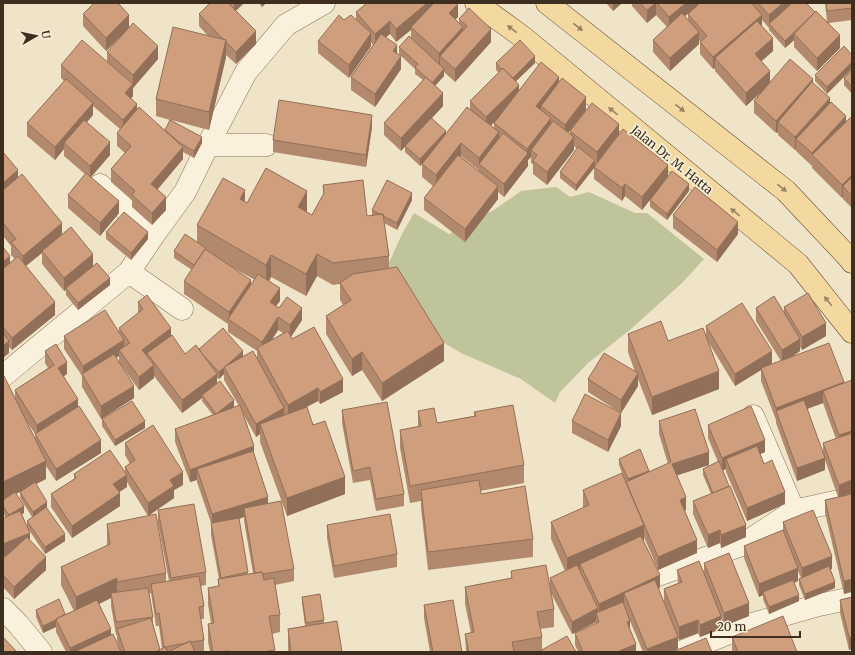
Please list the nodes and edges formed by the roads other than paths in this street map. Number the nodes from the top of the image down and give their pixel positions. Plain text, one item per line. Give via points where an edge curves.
1 (324, 3) edge
2 (476, 3) edge
3 (547, 3) edge
4 (208, 145) junction
5 (266, 145) dead end
6 (100, 185) edge
7 (153, 236) junction
8 (851, 259) edge
9 (129, 272) junction
10 (182, 309) dead end
11 (852, 332) edge
12 (3, 376) edge
13 (752, 414) edge
14 (852, 498) edge
15 (794, 511) junction
16 (658, 575) edge
17 (852, 598) edge
18 (3, 609) edge
19 (41, 652) edge
20 (681, 652) edge

1 - 4 street via 286,25 246,72
11 -> 2 main road, Jalan Dr. M. Hatta via 798,264 524,38
3 -> 8 main road via 786,191
4 - 5 street
4 - 7 street via 186,192
6 - 7 street
7 - 9 street
9 - 10 street
9 - 12 street
13 - 15 street
14 - 15 street
15 - 16 street via 742,544
17 - 20 street via 752,624
18 - 19 street

